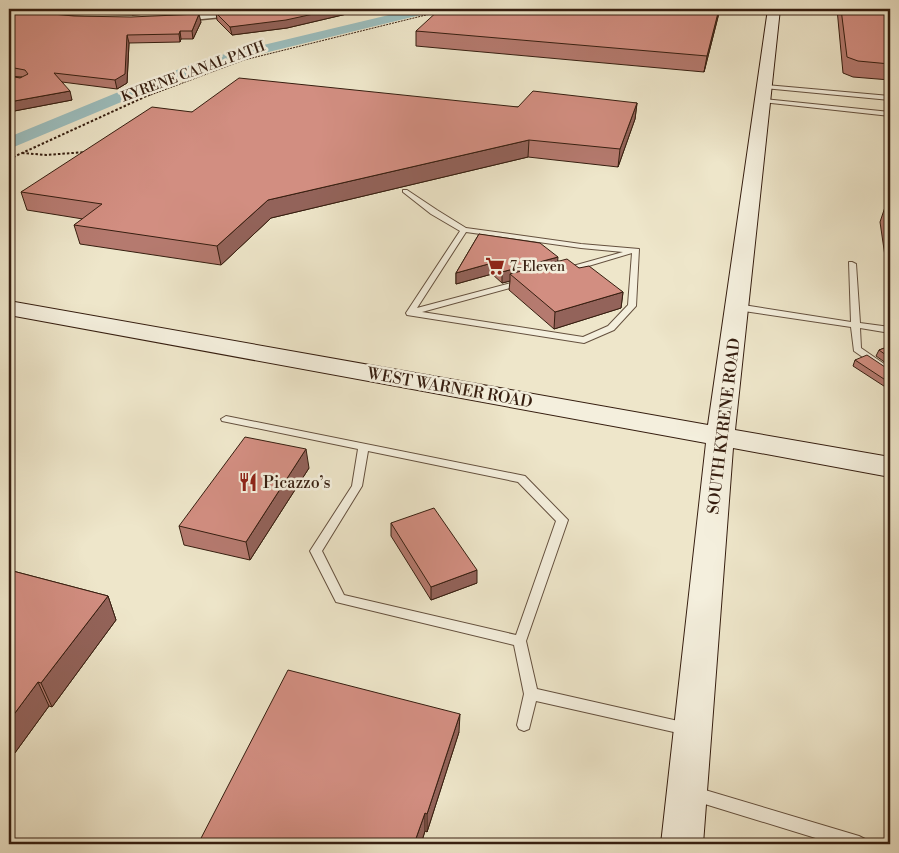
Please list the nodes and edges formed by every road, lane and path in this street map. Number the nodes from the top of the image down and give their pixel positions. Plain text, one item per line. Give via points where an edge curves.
1 (273, 9) edge
2 (774, 9) edge
3 (18, 11) edge
4 (442, 11) edge
5 (9, 12) edge
6 (163, 19) edge
7 (765, 94) junction
8 (890, 98) edge
9 (890, 114) edge
10 (88, 152) edge
11 (22, 153) junction
12 (9, 159) edge
13 (405, 191) edge
14 (464, 230) junction
15 (636, 251) junction
16 (852, 264) dead end
17 (551, 274) edge
18 (532, 280) edge
19 (737, 307) junction
20 (9, 308) edge
21 (410, 313) junction
22 (855, 325) junction
23 (890, 330) edge
24 (890, 372) edge
25 (226, 419) dead end
26 (721, 436) junction
27 (364, 447) junction
28 (890, 467) edge
29 (520, 641) junction
30 (531, 694) junction
31 (524, 725) dead end
32 (693, 730) junction
33 (687, 791) junction
34 (682, 844) edge
35 (859, 844) edge

1 - 6 street
2 - 7 main road, SOUTH KYRENE ROAD
3 - 5 street
4 - 11 path, KYRENE CANAL PATH via 244,60 149,95
7 - 8 lane
7 - 9 lane
7 - 19 main road, SOUTH KYRENE ROAD
10 - 11 path via 35,156
11 - 12 path, KYRENE CANAL PATH
13 - 14 lane
14 - 15 lane
14 - 21 lane
15 - 17 lane
15 - 21 lane via 632,306 611,328 584,340
16 - 22 lane
18 - 21 lane
19 - 22 lane
19 - 26 main road, SOUTH KYRENE ROAD
20 - 26 main road, WEST WARNER ROAD
22 - 23 lane
22 - 24 lane via 856,349
25 - 27 lane
26 - 28 main road, WEST WARNER ROAD
26 - 32 main road, SOUTH KYRENE ROAD
27 - 29 lane via 521,479 562,520
27 - 29 lane via 357,486 316,551 340,599
29 - 30 lane
30 - 31 lane
30 - 32 lane
32 - 33 main road, SOUTH KYRENE ROAD
33 - 34 main road, SOUTH KYRENE ROAD
33 - 35 lane

